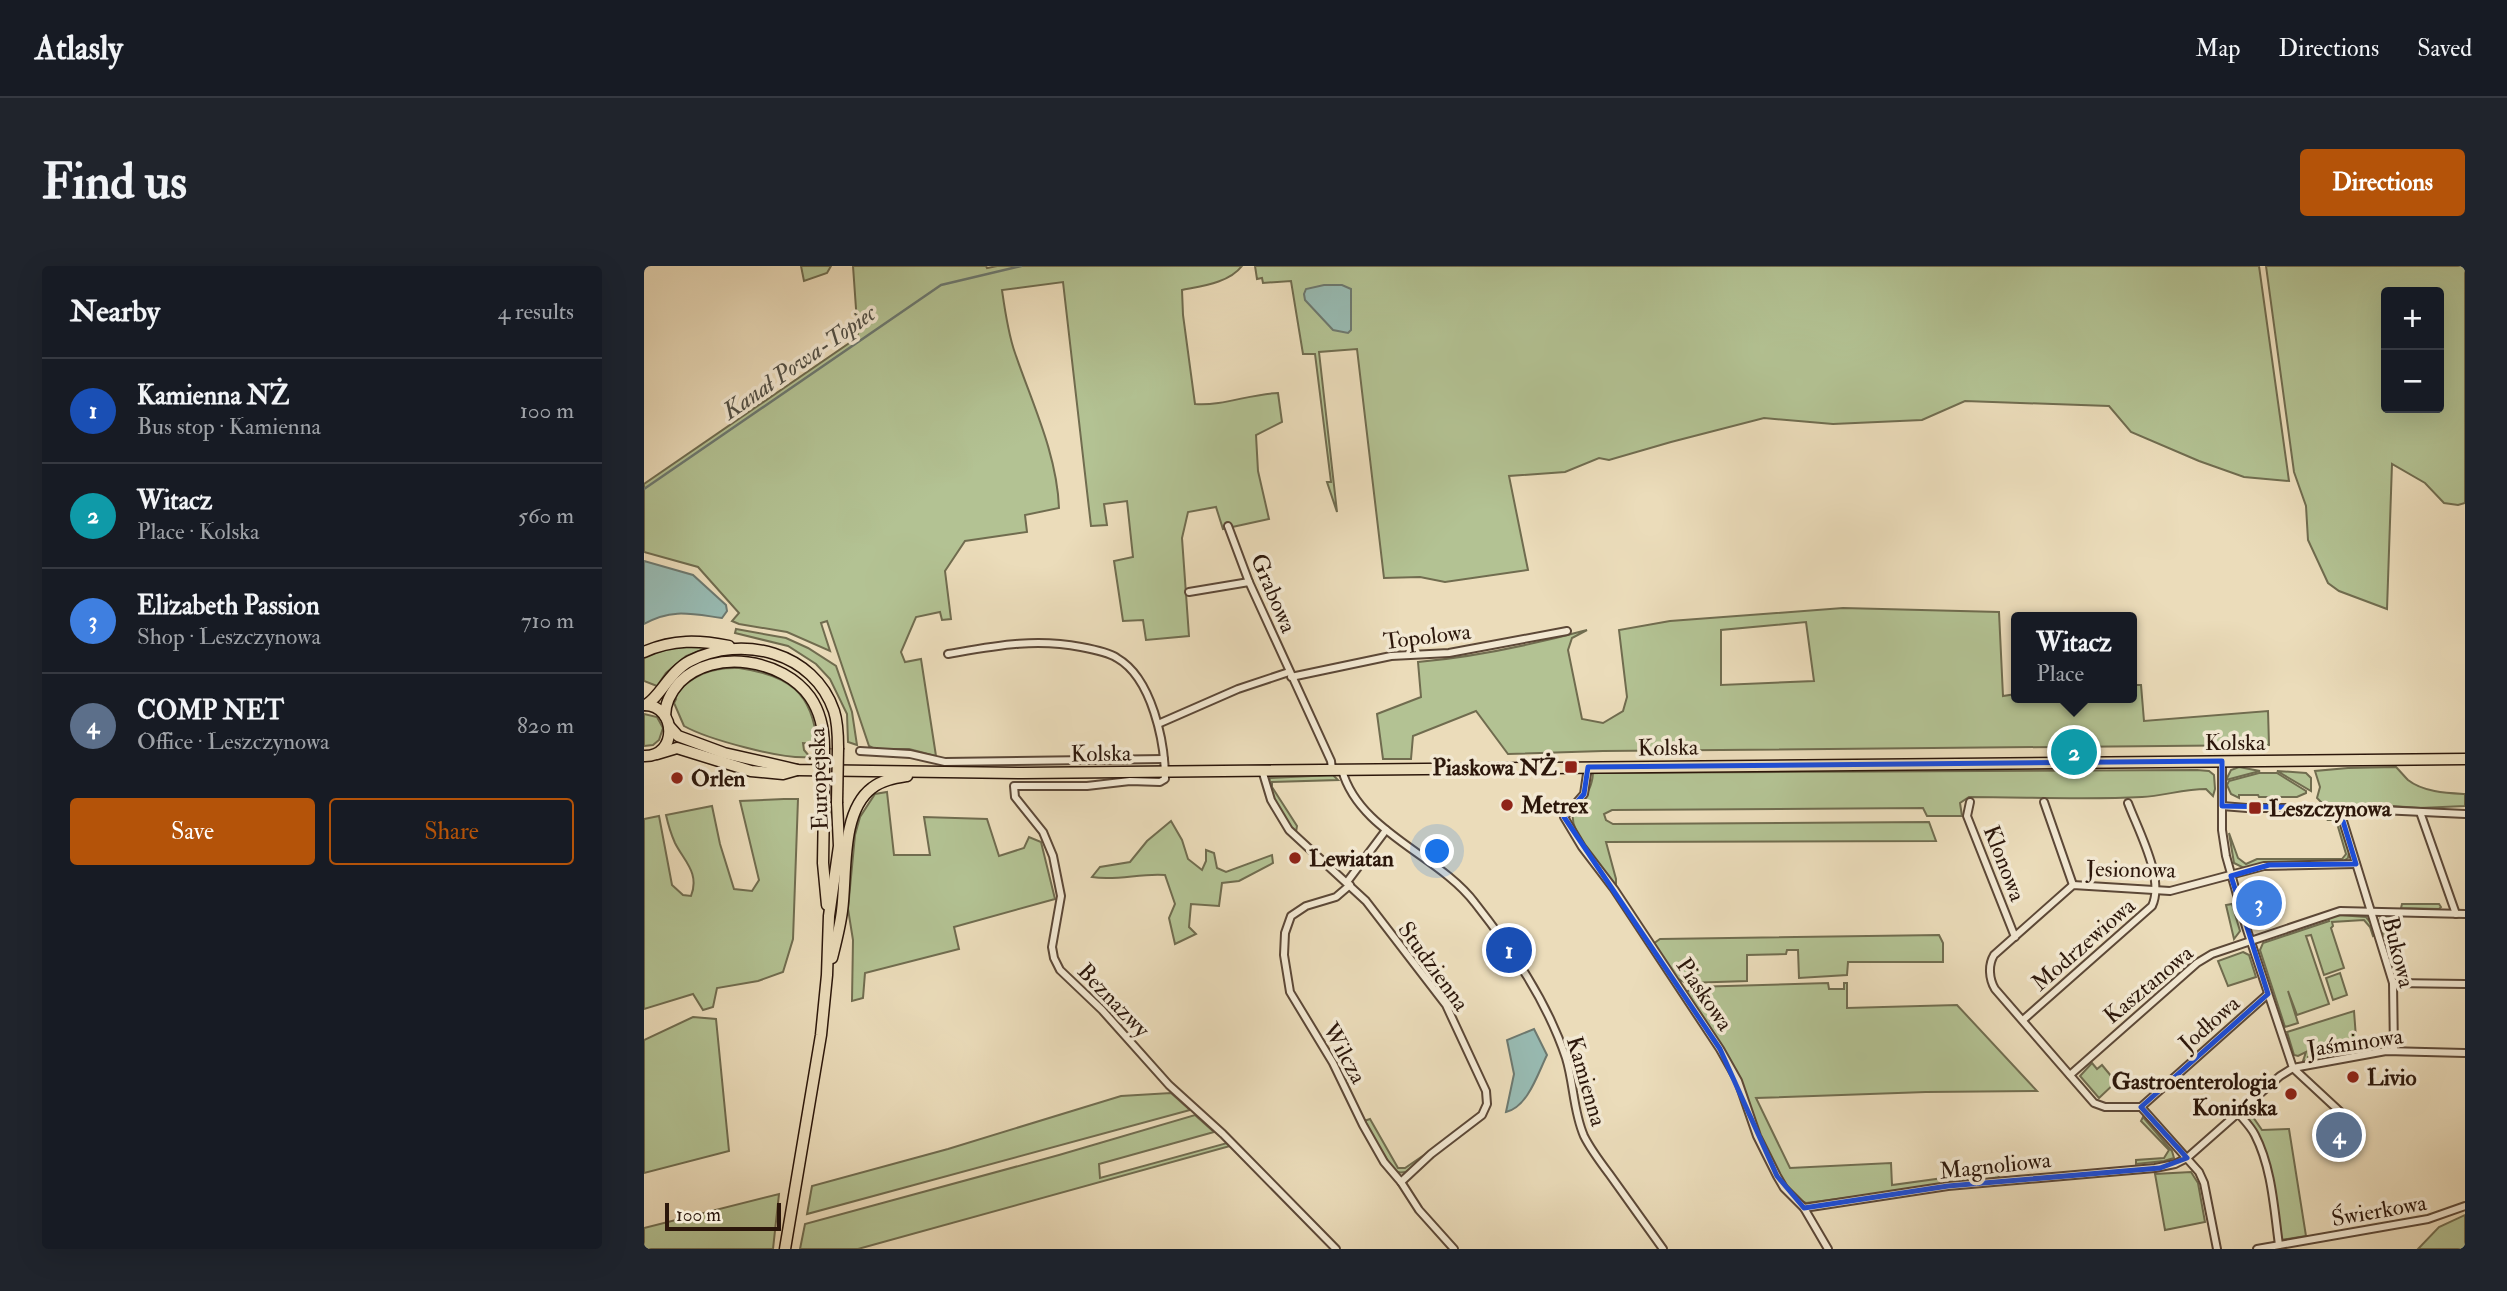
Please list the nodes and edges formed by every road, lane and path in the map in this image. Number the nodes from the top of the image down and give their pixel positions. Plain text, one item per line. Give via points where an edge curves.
1 (1228, 526) dead end
2 (1249, 582) junction
3 (1189, 592) dead end
4 (1567, 631) dead end
5 (733, 647) junction
6 (644, 652) edge
7 (948, 654) dead end
8 (1290, 675) junction
9 (644, 705) edge
10 (665, 716) junction
11 (1158, 724) junction
12 (670, 727) junction
13 (860, 751) dead end
14 (657, 754) junction
15 (644, 755) edge
16 (2465, 759) edge
17 (2222, 761) junction
18 (1164, 765) junction
19 (1588, 767) junction
20 (1337, 769) junction
21 (798, 770) junction
22 (1262, 770) junction
23 (925, 772) junction
24 (1969, 802) dead end
25 (2044, 802) dead end
26 (2128, 803) dead end
27 (2222, 806) junction
28 (2339, 808) junction
29 (2420, 812) junction
30 (2465, 814) edge
31 (1386, 830) junction
32 (2356, 864) junction
33 (2231, 876) junction
34 (1348, 883) junction
35 (2073, 885) junction
36 (2156, 890) junction
37 (2371, 911) junction
38 (2456, 914) junction
39 (2465, 914) edge
40 (829, 916) junction
41 (2015, 937) junction
42 (2250, 940) junction
43 (826, 982) junction
44 (2393, 983) junction
45 (2465, 985) edge
46 (2268, 994) junction
47 (2023, 1020) junction
48 (2394, 1051) junction
49 (2465, 1053) edge
50 (2292, 1068) junction
51 (2070, 1075) junction
52 (2141, 1107) junction
53 (2238, 1113) junction
54 (2349, 1120) dead end
55 (2188, 1158) junction
56 (1401, 1182) junction
57 (2465, 1206) edge
58 (1804, 1208) junction
59 (2279, 1245) junction
60 (785, 1249) edge
61 (1336, 1249) edge
62 (1454, 1249) edge
63 (1663, 1249) edge
64 (1828, 1249) edge
65 (2217, 1249) edge
66 (2257, 1249) edge

1 - 2 street, Grabowa
2 - 3 street
2 - 8 street, Grabowa
4 - 8 street, Topolowa
5 - 6 main road via 678,642
5 - 9 main road, Europejska via 685,663 652,702
5 - 40 main road, Europejska, bridge via 777,654 799,665 823,689 835,712 839,846
7 - 11 street via 1051,642 1117,657 1151,702
8 - 11 street, Topolowa via 1238,689
8 - 20 street
9 - 10 main road
10 - 12 main road
10 - 40 main road, Europejska, bridge via 673,690 687,675 730,662 764,667 792,678 808,694 824,730 823,863
11 - 18 street
12 - 14 main road via 668,741
12 - 21 main road via 678,736 724,753
13 - 18 street via 945,762
14 - 15 main road
14 - 21 main road via 677,748 751,771 783,774
16 - 17 main road, Kolska
17 - 19 main road, Kolska
17 - 27 street
18 - 22 main road, Kolska
18 - 23 main road, Kolska via 1023,773
18 - 61 street, Beznazwy via 1165,779 1160,782 1014,786 1016,797 1047,841 1057,872 1061,896 1054,958 1067,978 1169,1085
19 - 20 main road, Kolska
19 - 58 street, Piaskowa via 1584,794 1564,817 1720,1049 1772,1166 1784,1188
20 - 22 main road, Kolska
20 - 31 street, Kamienna
21 - 23 main road, Kolska
22 - 34 street, Studzienna via 1284,824
23 - 43 main road via 879,784 856,807 842,911
24 - 41 street, Klonowa via 1968,816
25 - 35 street
26 - 36 street
27 - 28 street
27 - 33 street
28 - 29 street
28 - 32 street, Bukowa
29 - 30 street
29 - 38 street
31 - 34 street, Wilcza
31 - 63 street, Kamienna via 1466,892 1527,976 1564,1053 1586,1139
32 - 33 street via 2269,865
32 - 37 street, Bukowa
33 - 36 street, Jesionowa via 2170,891
33 - 42 street
34 - 56 street, Wilcza via 1336,897 1291,916 1284,955 1288,982 1294,1001 1333,1063 1372,1142
34 - 56 street, Studzienna via 1446,1005 1488,1097 1482,1115
35 - 36 street, Jesionowa
35 - 41 street, Jesionowa
36 - 47 street, Modrzewiowa via 2151,908
37 - 38 street, Kasztanowa
37 - 42 street, Kasztanowa via 2340,911
37 - 44 street, Bukowa
38 - 39 street, Kasztanowa
40 - 43 main road, Europejska
41 - 47 street, Jesionowa via 1992,958 1990,971 1995,989
42 - 46 street
42 - 51 street, Kasztanowa via 2197,963
43 - 60 main road, Europejska
44 - 45 street
44 - 48 street, Bukowa
46 - 50 street
46 - 52 street, Jodłowa
47 - 51 street, Jesionowa
48 - 49 street, Jaśminowa
48 - 50 street, Jaśminowa
50 - 53 street
50 - 54 street
51 - 52 street, Jesionowa via 2098,1105
52 - 55 street
53 - 55 street
53 - 59 street via 2258,1142
55 - 58 street, Magnoliowa via 2160,1168 1948,1186
55 - 65 street via 2204,1183
56 - 62 street, Wilcza
57 - 59 street, Świerkowa via 2433,1218
58 - 64 street, Piaskowa
59 - 66 street, Świerkowa

